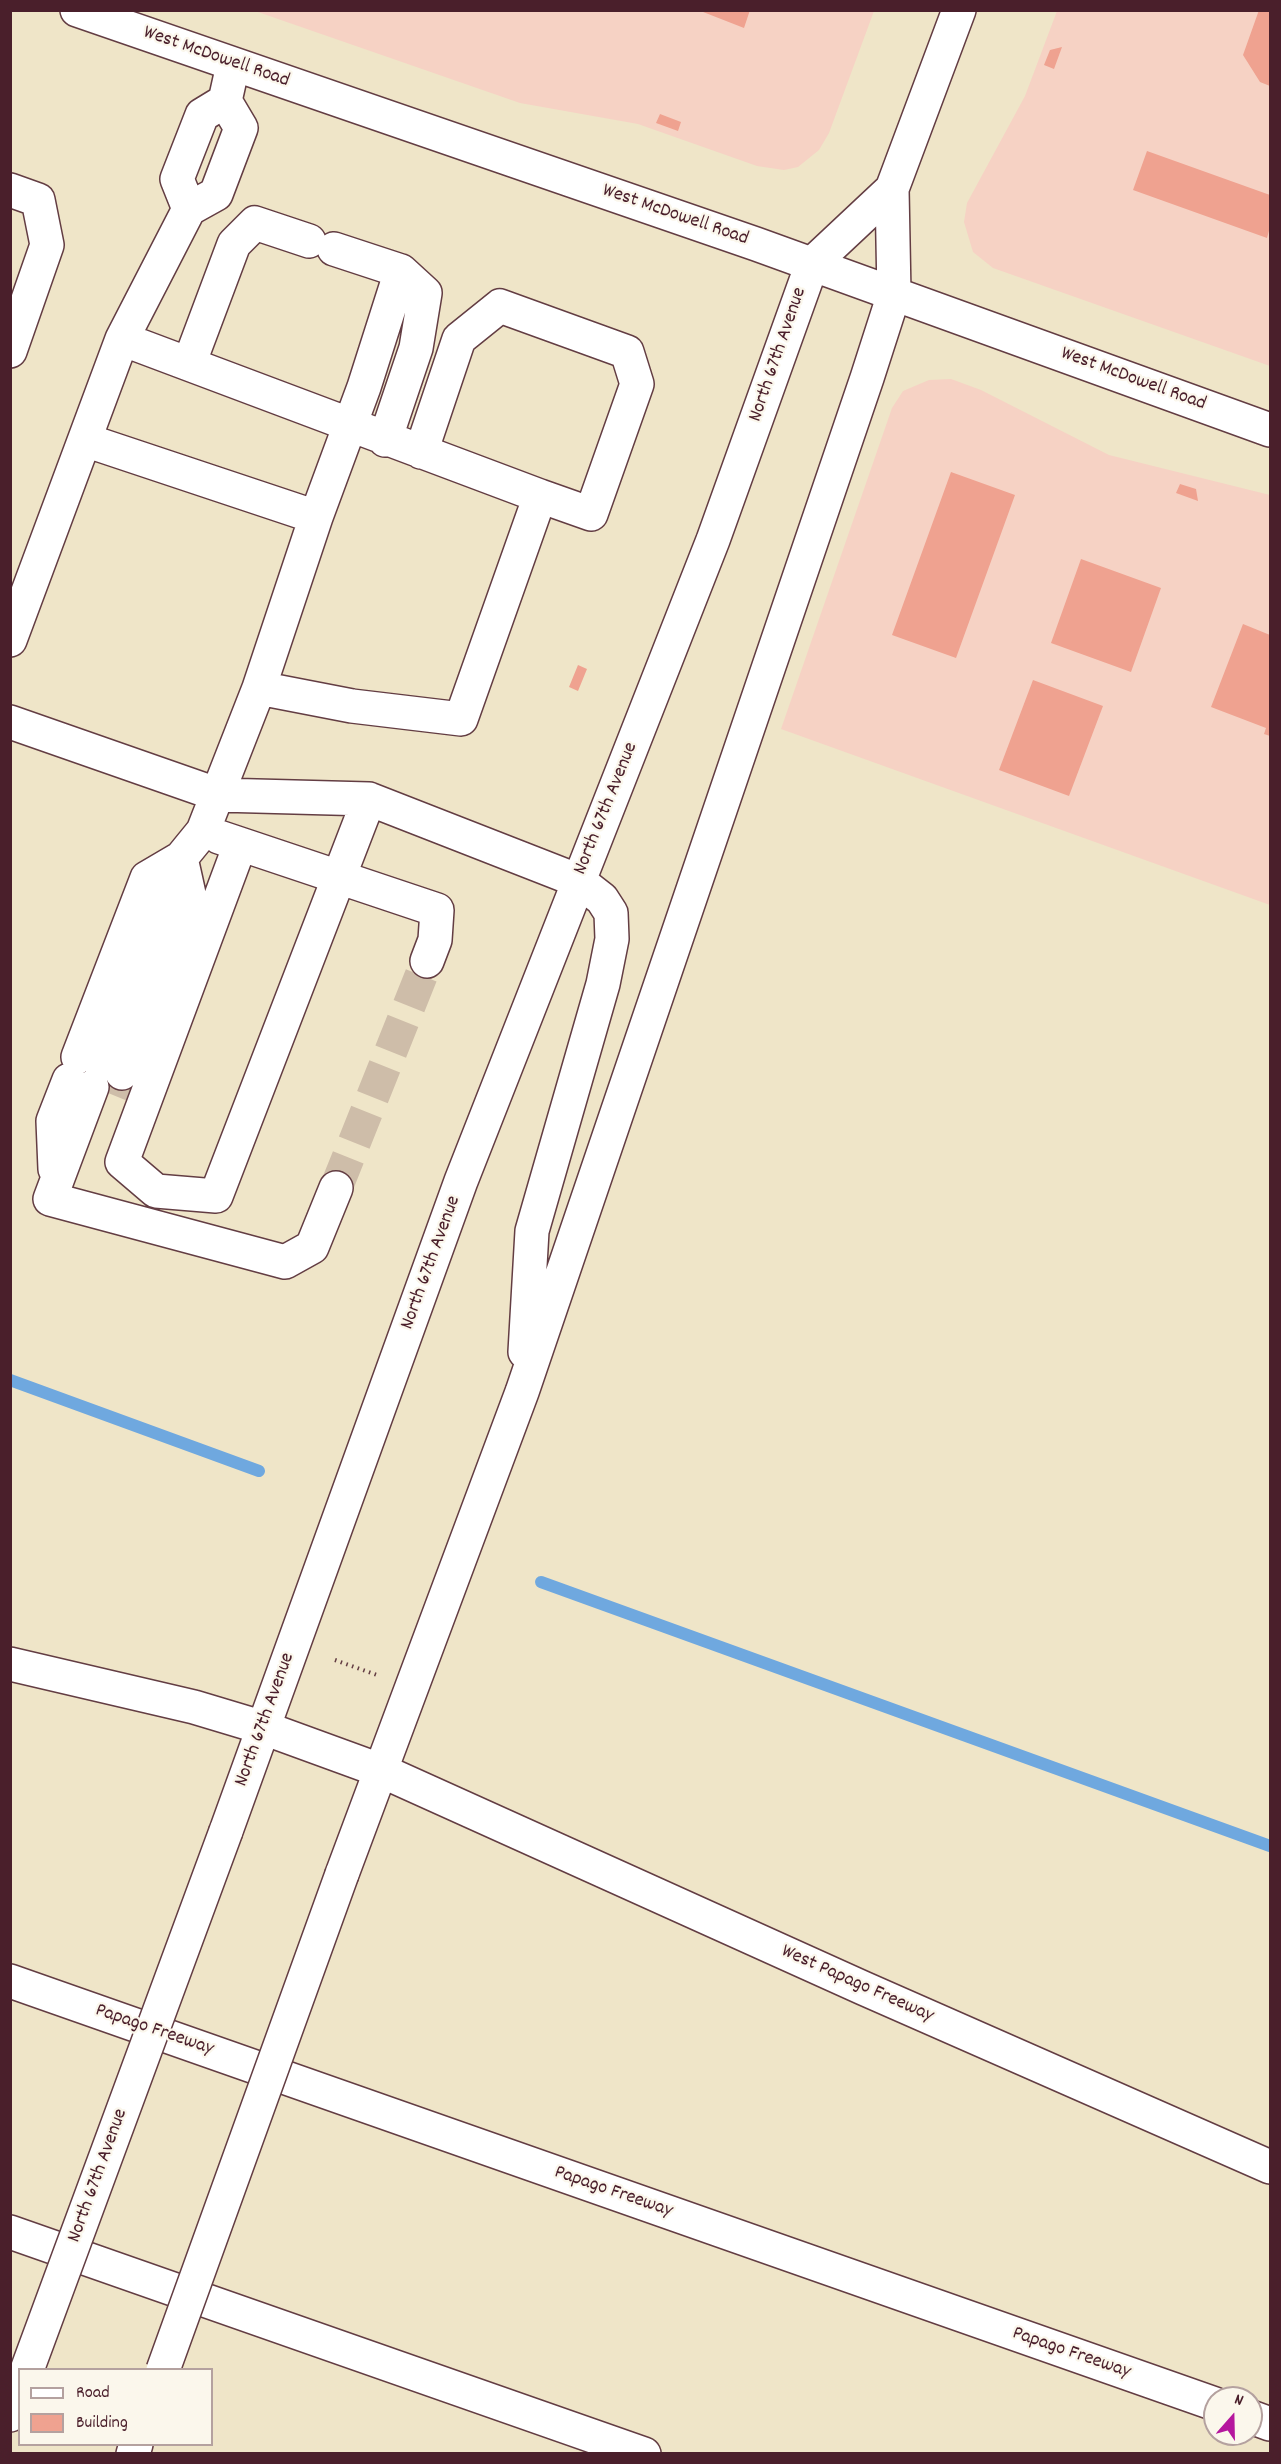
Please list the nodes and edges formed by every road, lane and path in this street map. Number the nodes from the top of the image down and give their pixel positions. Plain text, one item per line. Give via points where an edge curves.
1 (77, 10) edge
2 (958, 10) edge
3 (233, 65) junction
4 (892, 189) junction
5 (10, 190) edge
6 (812, 264) junction
7 (401, 271) junction
8 (894, 294) junction
9 (122, 339) junction
10 (10, 351) edge
11 (189, 364) junction
12 (349, 425) junction
13 (1270, 430) edge
14 (85, 440) junction
15 (385, 440) junction
16 (421, 452) junction
17 (540, 496) junction
18 (316, 517) junction
19 (10, 640) edge
20 (259, 688) junction
21 (10, 722) edge
22 (219, 795) junction
23 (369, 799) junction
24 (203, 831) junction
25 (240, 845) junction
26 (338, 878) junction
27 (579, 881) junction
28 (427, 961) tunnel mouth
29 (96, 1076) junction
30 (56, 1180) junction
31 (336, 1188) tunnel mouth
32 (216, 1196) junction
33 (199, 1239) junction
34 (522, 1392) junction
35 (335, 1660) dead end
36 (10, 1664) edge
37 (377, 1675) dead end
38 (264, 1728) junction
39 (382, 1771) junction
40 (10, 1981) edge
41 (1270, 2167) edge
42 (10, 2232) edge
43 (28, 2368) edge
44 (164, 2368) edge
45 (18, 2395) edge
46 (1203, 2400) edge
47 (10, 2415) edge
48 (644, 2454) edge

1 - 3 main road, West McDowell Road
2 - 4 main road, North 67th Avenue
3 - 6 main road, West McDowell Road
3 - 9 main road via 225,101 201,115 177,180 189,209
4 - 6 main road, North 67th Avenue
4 - 8 main road, North 67th Avenue
5 - 10 main road via 38,200 47,245
6 - 8 main road, West McDowell Road
6 - 27 main road, North 67th Avenue via 713,540
7 - 11 main road via 255,223 234,244
7 - 12 main road
7 - 15 main road via 424,293 416,348
8 - 13 main road, West McDowell Road
8 - 34 main road, North 67th Avenue
9 - 11 main road
9 - 14 main road
11 - 12 main road
12 - 15 main road
12 - 18 main road
14 - 18 main road
14 - 19 main road
15 - 16 main road
16 - 17 main road
16 - 17 main road via 459,339 500,306 627,352 638,384 591,514
17 - 20 main road via 461,719 352,706
18 - 20 main road
20 - 22 main road
21 - 22 main road
22 - 23 main road
22 - 24 main road
23 - 26 main road
23 - 27 main road
24 - 25 main road
24 - 29 main road via 181,858
25 - 26 main road
25 - 32 main road via 122,1162 156,1191
26 - 28 main road via 437,910 435,940
26 - 32 main road
27 - 34 main road via 602,899 611,913 612,939 603,984 532,1231
27 - 38 main road, North 67th Avenue via 461,1181
29 - 30 main road via 92,1146
29 - 30 main road via 53,1121
30 - 33 main road via 50,1199
31 - 33 main road via 312,1247 285,1262
32 - 33 main road
34 - 39 main road, North 67th Avenue
35 - 37 path
36 - 38 main road, West Papago Freeway via 194,1707
38 - 39 main road, West Papago Freeway
38 - 43 main road, North 67th Avenue, bridge
39 - 41 main road, West Papago Freeway
39 - 44 main road, North 67th Avenue, bridge
40 - 46 main road, Papago Freeway
42 - 48 main road
45 - 47 main road

